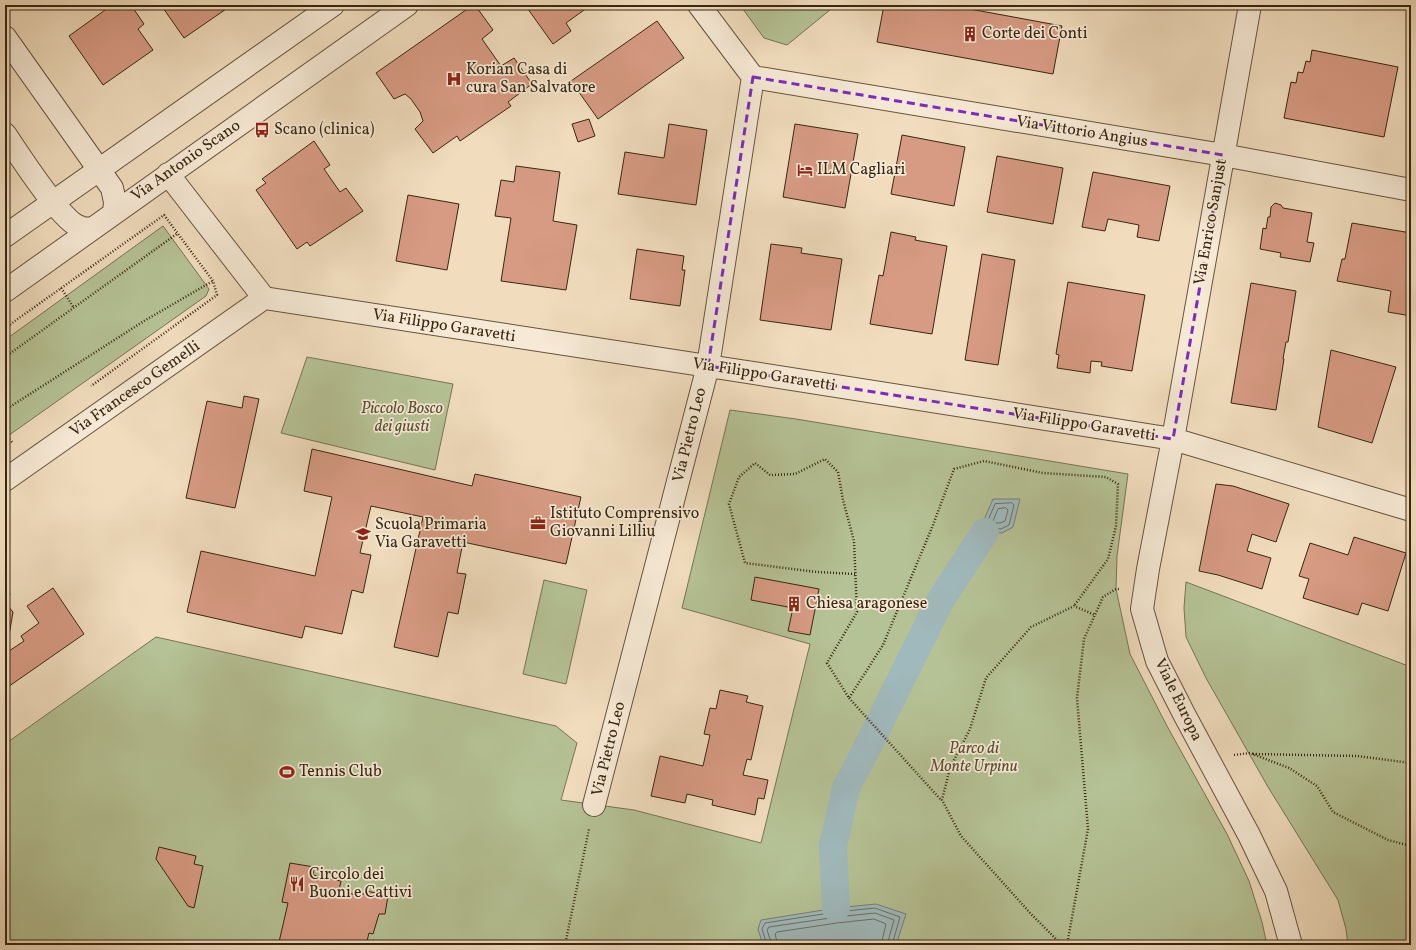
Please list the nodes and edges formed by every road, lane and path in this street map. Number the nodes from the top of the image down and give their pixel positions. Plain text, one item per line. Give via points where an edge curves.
1 (333, 5) edge
2 (406, 5) edge
3 (699, 5) edge
4 (1250, 5) edge
5 (5, 37) edge
6 (753, 76) junction
7 (5, 134) edge
8 (1223, 155) junction
9 (99, 170) junction
10 (168, 174) junction
11 (1411, 190) edge
12 (53, 203) junction
13 (114, 213) junction
14 (92, 229) junction
15 (178, 233) junction
16 (5, 236) edge
17 (213, 281) junction
18 (61, 288) junction
19 (5, 291) edge
20 (264, 298) junction
21 (74, 308) junction
22 (5, 328) edge
23 (5, 357) edge
24 (708, 366) junction
25 (89, 388) dead end
26 (5, 410) edge
27 (5, 435) edge
28 (19, 438) dead end
29 (1173, 439) junction
30 (13, 443) junction
31 (9, 446) dead end
32 (5, 480) edge
33 (1411, 510) edge
34 (855, 574) junction
35 (1116, 589) dead end
36 (1074, 606) junction
37 (1095, 614) junction
38 (850, 698) junction
39 (1250, 754) junction
40 (1207, 758) junction
41 (1411, 763) edge
42 (942, 800) junction
43 (594, 804) joint
44 (1411, 846) edge
45 (565, 945) edge
46 (1062, 945) edge
47 (1067, 945) edge
48 (1291, 945) edge

1 - 9 street
2 - 10 street, Via Antonio Scano
3 - 6 street
4 - 8 street, Via Enrico Sanjust
5 - 9 street
6 - 8 street, Via Vittorio Angius
6 - 24 street, Via Pietro Leo
7 - 12 street
8 - 11 street, Via Vittorio Angius
8 - 29 street, Via Enrico Sanjust
9 - 12 street
9 - 13 street via 112,188
10 - 13 street, Via Antonio Scano
10 - 20 street
12 - 14 street via 79,227
12 - 16 street
13 - 14 street, Via Antonio Scano
14 - 19 street, Via Antonio Scano
15 - 17 path
15 - 18 path via 164,215
15 - 21 path
17 - 25 path via 217,295
17 - 26 path via 144,321
18 - 21 path
18 - 22 path
20 - 24 street, Via Filippo Garavetti
20 - 32 street, Via Francesco Gemelli
21 - 23 path
24 - 29 street, Via Filippo Garavetti
24 - 43 street, Via Pietro Leo
27 - 30 path
28 - 30 path
29 - 33 street, Via Filippo Garavetti
29 - 40 street, Viale Europa via 1142,609 1157,660
30 - 31 path
34 - 34 path via 854,541 838,472 825,459 795,474 770,475 755,463 739,477 729,504 745,563
34 - 38 path via 858,612 827,663
35 - 37 path via 1103,597
36 - 37 path
36 - 38 path via 1108,559 1116,526 1118,484 1106,477 1043,473 984,461 954,469 883,645
36 - 42 path via 1031,627 986,678 970,729 950,768
37 - 47 path via 1084,639 1078,698 1088,829
38 - 42 path
39 - 40 path
39 - 41 path via 1357,756
39 - 44 path via 1289,768 1317,786 1334,812 1388,840
40 - 48 street, Viale Europa via 1276,891
42 - 46 path via 961,836
43 - 45 path

